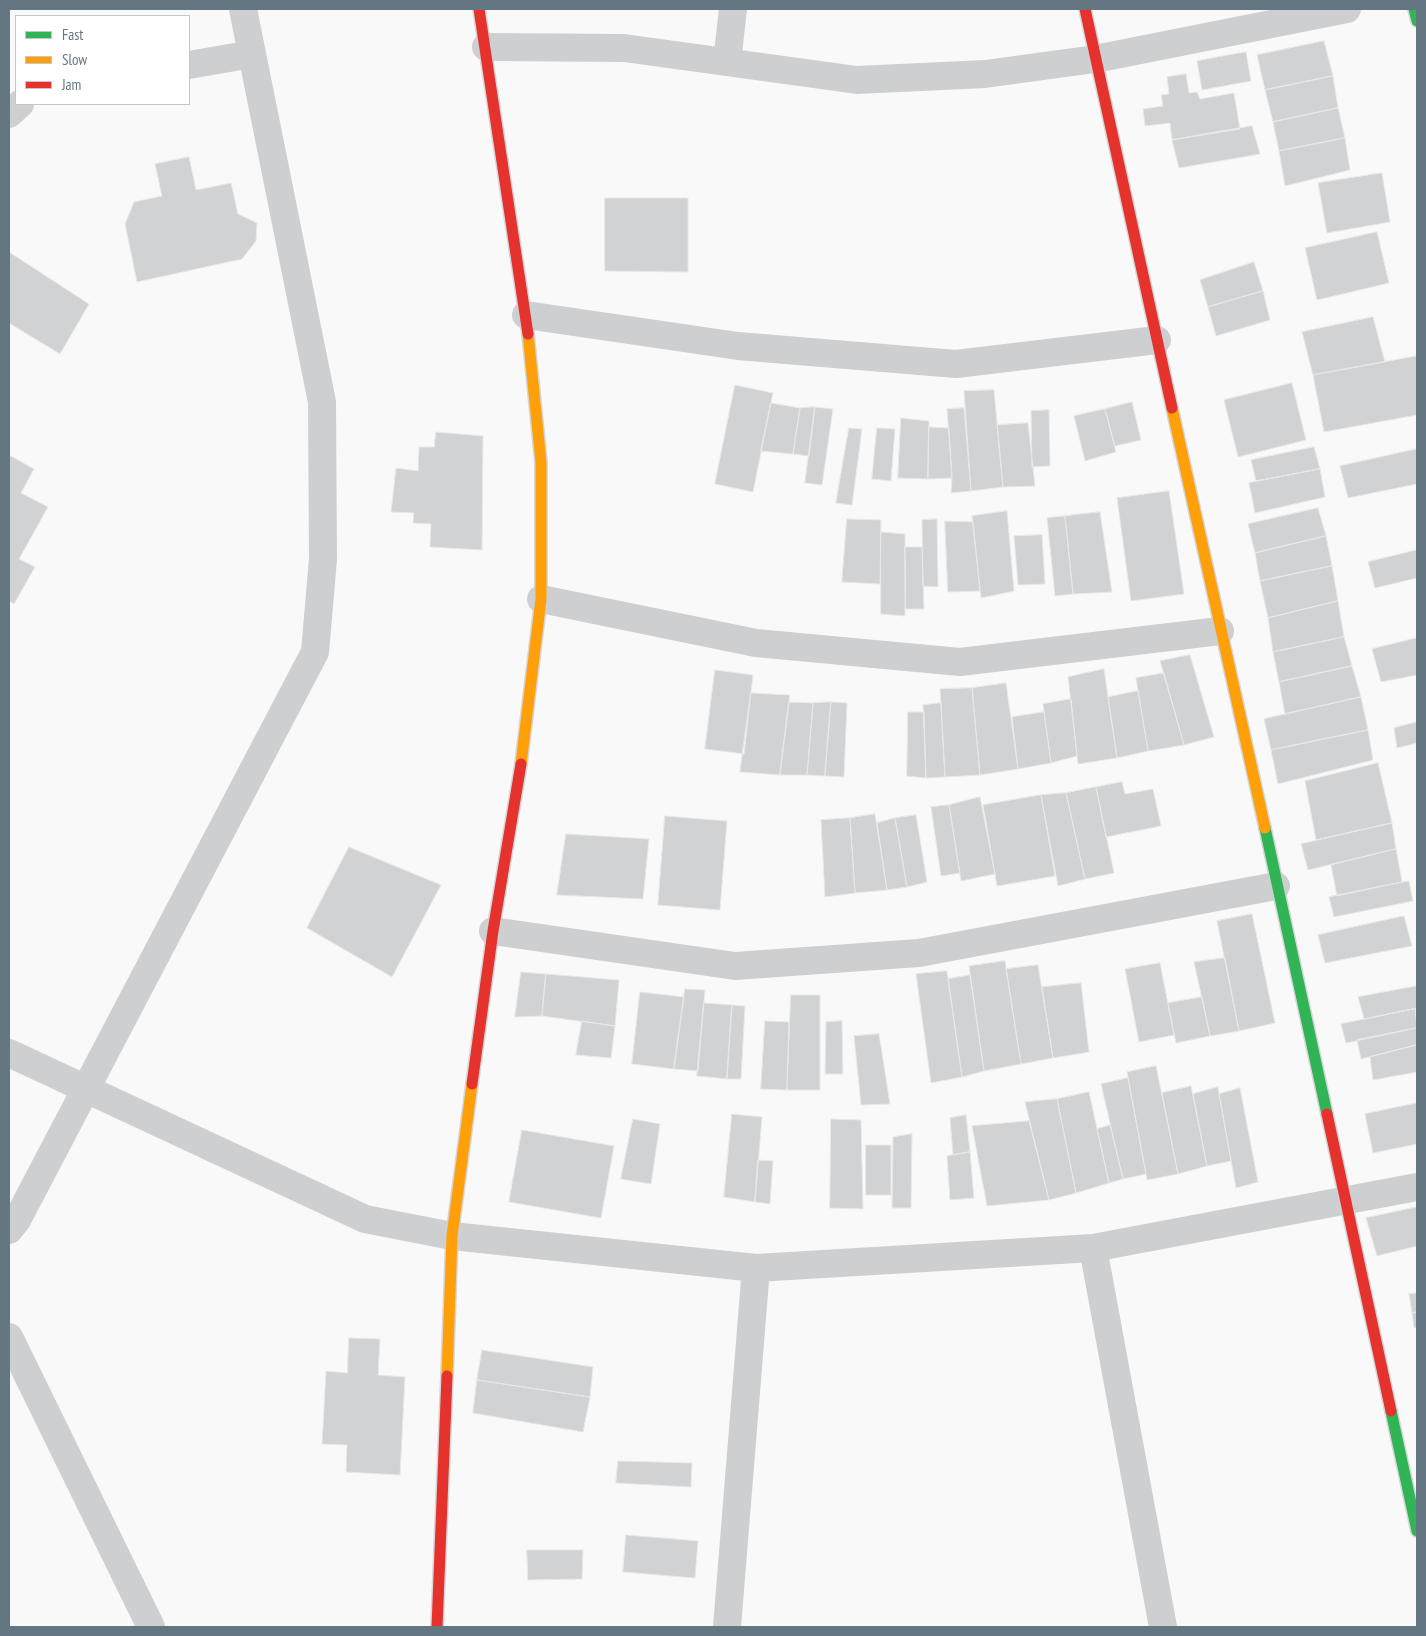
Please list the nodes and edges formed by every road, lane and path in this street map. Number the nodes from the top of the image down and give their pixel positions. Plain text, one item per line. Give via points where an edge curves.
1 (243, 9) edge
2 (479, 9) edge
3 (733, 9) edge
4 (1085, 9) edge
5 (1348, 9) edge
6 (1414, 9) edge
7 (1417, 22) edge
8 (486, 47) junction
9 (252, 54) junction
10 (1096, 58) junction
11 (727, 62) junction
12 (190, 65) edge
13 (19, 105) edge
14 (9, 114) edge
15 (526, 315) junction
16 (1157, 340) junction
17 (540, 599) junction
18 (1220, 631) junction
19 (1276, 886) junction
20 (493, 931) junction
21 (9, 1053) edge
22 (87, 1090) junction
23 (1417, 1187) edge
24 (1347, 1199) junction
25 (9, 1230) edge
26 (452, 1236) junction
27 (1093, 1248) junction
28 (756, 1268) junction
29 (9, 1337) edge
30 (1417, 1531) edge
31 (150, 1627) edge
32 (437, 1627) edge
33 (727, 1627) edge
34 (1163, 1627) edge

1 - 9 street
2 - 8 street
3 - 11 street
4 - 10 street
5 - 10 street
6 - 7 street
8 - 11 street via 624,48
8 - 15 street
9 - 12 street
9 - 22 street via 322,402 323,559 315,652
10 - 11 street via 985,74 857,80
10 - 16 street
13 - 14 street
15 - 16 street via 738,346 956,364
15 - 17 street via 541,462
16 - 18 street
17 - 18 street via 756,643 960,662
17 - 20 street via 522,757
18 - 19 street
19 - 20 street via 919,953 735,966
19 - 24 street
20 - 26 street
21 - 22 street
22 - 25 street
22 - 26 street via 365,1219
23 - 24 street
24 - 27 street
24 - 30 street
26 - 28 street
26 - 32 street
27 - 28 street
27 - 34 street
28 - 33 street
29 - 31 street

